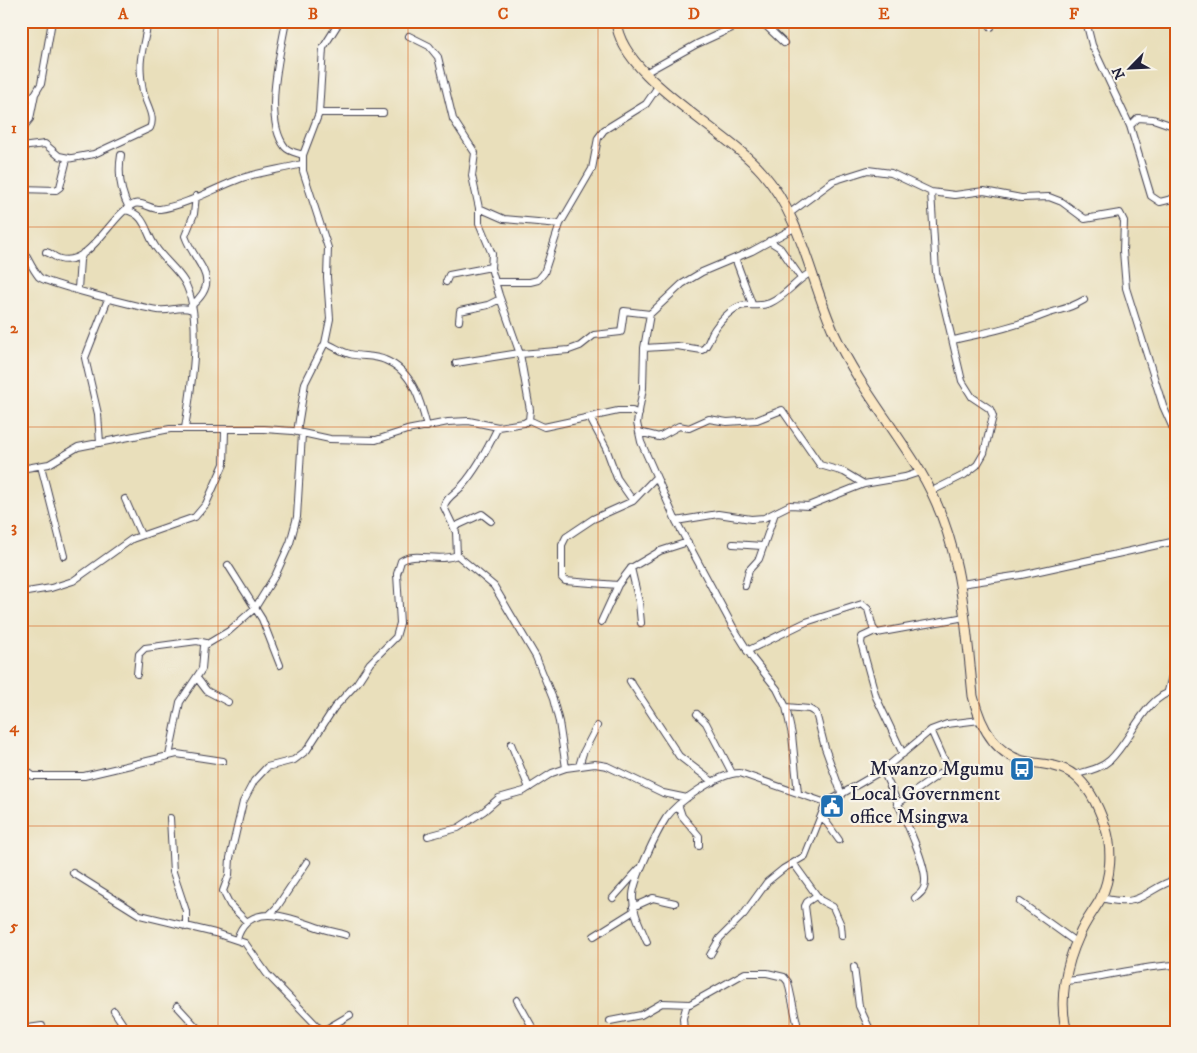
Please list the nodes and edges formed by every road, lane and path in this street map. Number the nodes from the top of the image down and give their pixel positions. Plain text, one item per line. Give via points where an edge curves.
1 (52, 21) edge
2 (148, 21) edge
3 (286, 21) edge
4 (340, 21) edge
5 (616, 21) edge
6 (747, 21) edge
7 (761, 21) edge
8 (1086, 21) edge
9 (409, 36) dead end
10 (784, 43) dead end
11 (645, 73) junction
12 (659, 85) junction
13 (35, 94) junction
14 (21, 103) edge
15 (318, 113) junction
16 (383, 113) dead end
17 (1130, 126) junction
18 (1176, 127) edge
19 (21, 130) edge
20 (21, 147) edge
21 (121, 154) dead end
22 (303, 155) junction
23 (69, 158) junction
24 (302, 164) junction
25 (21, 189) edge
26 (931, 192) junction
27 (196, 196) junction
28 (1176, 198) edge
29 (479, 208) junction
30 (127, 209) junction
31 (790, 213) junction
32 (560, 224) junction
33 (796, 227) junction
34 (769, 241) junction
35 (21, 248) edge
36 (46, 252) dead end
37 (83, 253) junction
38 (735, 258) junction
39 (21, 262) edge
40 (492, 267) junction
41 (810, 273) junction
42 (801, 278) junction
43 (446, 282) dead end
44 (495, 282) junction
45 (78, 289) junction
46 (108, 299) junction
47 (500, 299) junction
48 (1084, 300) dead end
49 (752, 304) junction
50 (192, 308) junction
51 (650, 314) junction
52 (21, 318) edge
53 (459, 321) dead end
54 (953, 340) junction
55 (325, 343) junction
56 (644, 348) junction
57 (520, 354) junction
58 (456, 363) dead end
59 (639, 414) junction
60 (590, 418) junction
61 (529, 420) junction
62 (427, 427) junction
63 (498, 427) junction
64 (185, 428) junction
65 (225, 430) junction
66 (639, 432) junction
67 (300, 433) junction
68 (1176, 435) edge
69 (100, 443) junction
70 (41, 466) junction
71 (21, 469) edge
72 (920, 472) junction
73 (656, 476) junction
74 (864, 484) junction
75 (930, 492) junction
76 (125, 499) dead end
77 (633, 501) junction
78 (775, 512) junction
79 (491, 521) dead end
80 (676, 521) junction
81 (454, 527) junction
82 (141, 535) junction
83 (1176, 541) edge
84 (688, 542) junction
85 (733, 544) dead end
86 (762, 546) junction
87 (457, 555) junction
88 (64, 556) dead end
89 (228, 566) dead end
90 (630, 568) junction
91 (962, 584) junction
92 (618, 585) junction
93 (745, 586) dead end
94 (21, 593) edge
95 (255, 608) junction
96 (965, 617) junction
97 (601, 622) dead end
98 (641, 623) dead end
99 (875, 632) junction
100 (206, 643) junction
101 (747, 651) junction
102 (1176, 661) edge
103 (280, 665) dead end
104 (136, 674) dead end
105 (197, 678) junction
106 (630, 681) dead end
107 (1176, 690) edge
108 (1168, 691) junction
109 (228, 702) dead end
110 (786, 707) junction
111 (697, 714) dead end
112 (980, 720) junction
113 (597, 726) dead end
114 (931, 730) junction
115 (511, 744) dead end
116 (903, 754) junction
117 (169, 756) junction
118 (224, 762) dead end
119 (579, 766) junction
120 (21, 767) edge
121 (566, 768) junction
122 (883, 770) junction
123 (732, 773) junction
124 (1074, 775) junction
125 (713, 782) junction
126 (529, 788) junction
127 (798, 793) junction
128 (842, 795) junction
129 (687, 798) junction
130 (826, 803) junction
131 (897, 804) junction
132 (679, 807) junction
133 (822, 816) junction
134 (170, 818) dead end
135 (428, 836) dead end
136 (838, 840) dead end
137 (699, 846) dead end
138 (307, 862) dead end
139 (794, 864) junction
140 (642, 867) junction
141 (73, 873) dead end
142 (1176, 880) edge
143 (816, 896) junction
144 (614, 898) dead end
145 (915, 898) dead end
146 (1100, 898) junction
147 (1020, 902) dead end
148 (675, 903) dead end
149 (634, 909) junction
150 (269, 915) junction
151 (247, 922) junction
152 (186, 927) junction
153 (346, 935) dead end
154 (594, 936) dead end
155 (842, 936) dead end
156 (808, 937) dead end
157 (237, 939) junction
158 (647, 942) dead end
159 (1077, 943) junction
160 (710, 955) dead end
161 (1176, 965) edge
162 (854, 967) dead end
163 (1066, 981) junction
164 (516, 1000) dead end
165 (687, 1004) junction
166 (177, 1006) dead end
167 (114, 1011) dead end
168 (350, 1015) dead end
169 (610, 1021) dead end
170 (42, 1026) dead end
171 (1176, 1028) edge
172 (21, 1029) edge
173 (128, 1032) edge
174 (201, 1032) edge
175 (323, 1032) edge
176 (535, 1032) edge
177 (684, 1032) edge
178 (798, 1032) edge
179 (871, 1032) edge
180 (1067, 1032) edge
181 (1164, 1032) edge

1 - 13 street via 46,69
2 - 23 street via 139,65 144,96 152,118 150,128 94,154
3 - 22 street via 274,109 280,138 286,147
4 - 15 street via 323,48
5 - 11 street via 624,48
6 - 11 street
7 - 10 street
8 - 17 street via 1092,44
9 - 29 street via 429,46 438,57 453,118 475,153 472,176
11 - 12 street
12 - 31 street via 746,156 773,185
12 - 32 street via 646,104 604,130 598,138 592,169
13 - 14 street
13 - 19 street via 30,118
15 - 16 street
15 - 22 street
17 - 18 street via 1138,118 1148,118
17 - 28 street via 1151,196 1160,202
20 - 23 street via 44,144 59,156
21 - 30 street via 119,176
22 - 24 street
23 - 25 street via 58,189
24 - 27 street via 245,178
24 - 55 street via 328,248 330,327
26 - 31 street via 891,173 859,171 824,186
26 - 54 street via 936,272
26 - 68 street via 955,195 984,191 1021,198 1049,197 1056,198 1085,219 1117,213 1122,215 1126,288
27 - 30 street via 160,209 140,204
27 - 50 street via 194,214 184,236 207,282 205,292
29 - 32 street via 504,219
29 - 40 street via 479,223 492,254
30 - 37 street via 98,242
30 - 50 street via 144,221 154,245 184,282
31 - 33 street
32 - 44 street via 546,268 538,280 514,284
33 - 34 street
33 - 41 street
34 - 38 street
34 - 42 street via 780,248
35 - 45 street via 41,278
36 - 37 street via 60,259
37 - 45 street
38 - 49 street
38 - 51 street via 682,284
39 - 52 street
40 - 43 street via 449,275
40 - 44 street
41 - 42 street
41 - 72 street via 852,368
42 - 49 street via 774,301 762,306
44 - 47 street
45 - 46 street
46 - 50 street via 159,311
46 - 69 street via 85,358 98,414
47 - 53 street via 460,311
47 - 57 street
48 - 54 street via 1062,311 1015,326
49 - 56 street via 743,304 729,313 702,350 677,346
50 - 64 street via 193,377
51 - 56 street
51 - 57 street via 624,311 622,329 617,333 598,334 569,350
54 - 75 street via 964,385 972,398 990,409 993,416 984,454 977,465
55 - 62 street via 348,354 384,359 393,364 417,391
55 - 67 street via 305,383
56 - 59 street
57 - 58 street
57 - 61 street
59 - 60 street via 618,411
59 - 66 street
60 - 61 street via 544,427
60 - 77 street via 617,478
61 - 63 street
62 - 63 street via 469,421
62 - 67 street via 376,440 330,439
63 - 81 street via 469,476 444,503
64 - 65 street
64 - 69 street
65 - 67 street via 264,429
65 - 82 street via 224,464 200,512 184,522
66 - 73 street
66 - 74 street via 659,437 679,426 689,428 709,419 727,422 757,420 782,410 820,465 844,472
67 - 95 street via 294,529 276,574
69 - 70 street via 78,447
70 - 71 street
70 - 88 street
72 - 74 street
72 - 75 street
73 - 77 street
73 - 80 street
74 - 78 street via 808,506 790,505
75 - 91 street via 946,529
76 - 82 street
77 - 92 street via 578,528 566,537 562,545 563,580
78 - 80 street via 758,519 718,514
78 - 86 street
79 - 81 street via 482,514
80 - 84 street
81 - 87 street
82 - 94 street via 115,549 73,581
83 - 91 street via 1021,575
84 - 90 street via 660,551
84 - 101 street
85 - 86 street
86 - 93 street via 758,562 749,570
87 - 121 street via 494,586 536,657 553,699
87 - 151 street via 443,560 410,557 401,561 397,574 400,623 396,636 334,708 307,750 294,760 262,770 246,793 223,891 230,905
89 - 95 street
90 - 92 street
90 - 98 street via 640,602
91 - 96 street
92 - 97 street
95 - 100 street via 229,631
95 - 103 street
96 - 99 street via 881,634
96 - 112 street via 973,696
99 - 101 street via 868,609 862,604 806,622
99 - 116 street via 862,637 861,643 876,696
100 - 104 street via 197,641 145,648 139,654
100 - 105 street
101 - 110 street via 777,689
102 - 108 street
105 - 109 street via 207,691
105 - 117 street via 180,702
106 - 125 street via 679,756
107 - 108 street
108 - 124 street via 1149,708 1110,760 1093,770
110 - 127 street
110 - 128 street via 809,709 816,713
111 - 123 street via 706,722
112 - 114 street via 947,724
112 - 124 street via 994,742 1014,758 1050,764
113 - 119 street
114 - 116 street
114 - 131 street via 948,768
115 - 126 street
116 - 122 street
117 - 118 street via 191,755
117 - 120 street via 84,776 33,776
119 - 121 street
119 - 129 street via 608,766 663,794
121 - 126 street
122 - 128 street
122 - 131 street
123 - 125 street
123 - 127 street
124 - 146 street via 1093,797 1106,828 1108,869
125 - 129 street
126 - 135 street via 499,798 458,828
127 - 130 street
128 - 130 street
129 - 132 street
130 - 133 street
131 - 145 street via 925,879 923,891
132 - 137 street via 682,816 699,836
132 - 140 street via 666,818
133 - 136 street
133 - 139 street via 805,856
134 - 152 street via 173,872 186,911
138 - 150 street
139 - 143 street
139 - 160 street via 767,882 744,914 720,938
140 - 144 street
140 - 149 street via 634,888
141 - 152 street via 140,916
142 - 146 street via 1134,900 1124,902
143 - 155 street via 833,907
143 - 156 street via 805,906
146 - 159 street
147 - 159 street
148 - 149 street via 653,898
149 - 154 street
149 - 158 street
150 - 151 street
150 - 153 street via 287,916
151 - 157 street
152 - 157 street
157 - 175 street via 249,947 267,974
159 - 163 street
161 - 163 street
162 - 179 street via 859,1006
163 - 180 street via 1063,1005
164 - 176 street
165 - 169 street via 662,1004 641,1015
165 - 177 street
165 - 178 street via 700,1000 745,973 784,977 788,982
166 - 174 street
167 - 173 street
168 - 175 street
170 - 172 street
171 - 181 street

